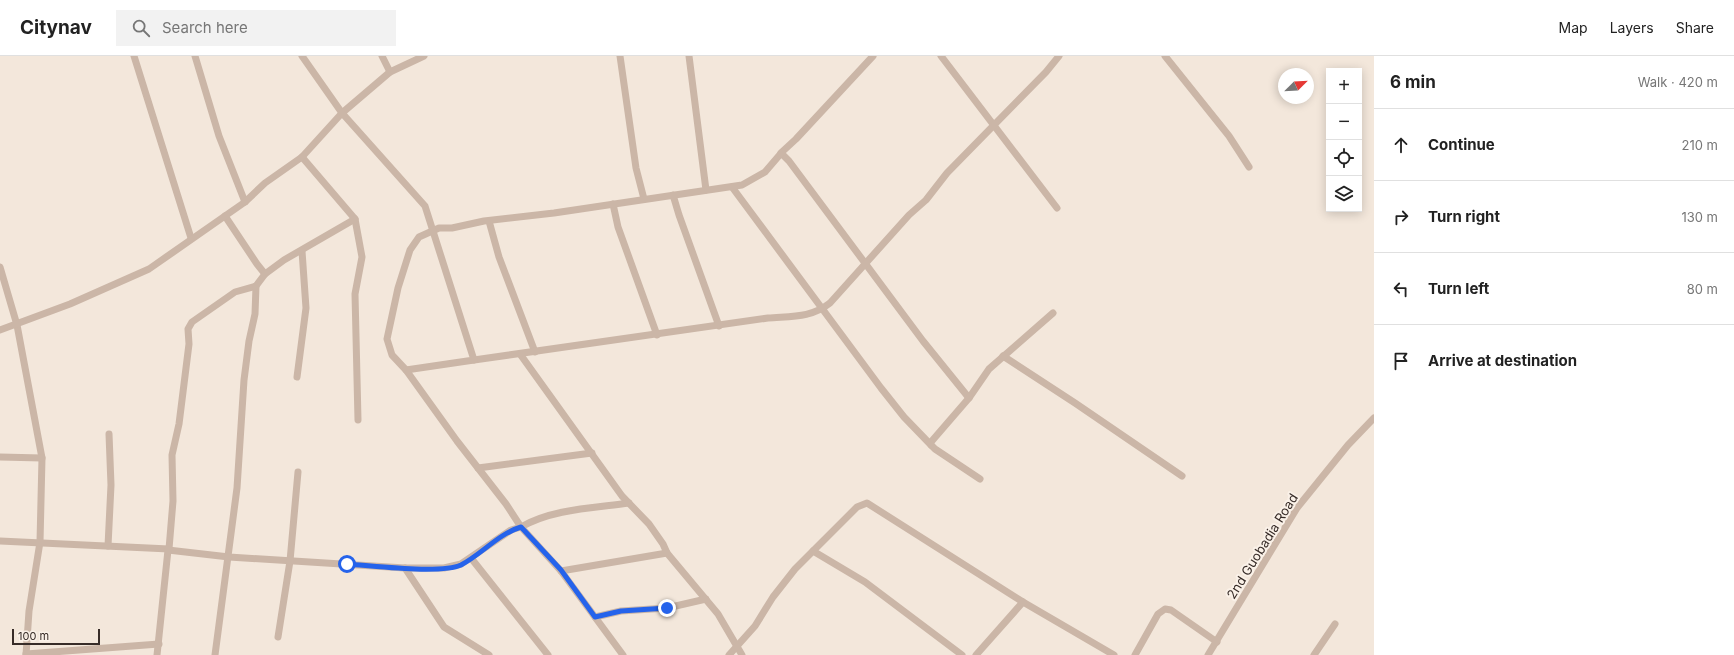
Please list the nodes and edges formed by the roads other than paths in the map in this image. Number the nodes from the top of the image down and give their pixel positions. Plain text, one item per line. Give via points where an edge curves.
1 (134, 56) edge
2 (195, 56) edge
3 (302, 56) edge
4 (382, 56) edge
5 (424, 56) edge
6 (620, 56) edge
7 (689, 56) edge
8 (874, 56) edge
9 (941, 56) edge
10 (1059, 56) edge
11 (1165, 56) edge
12 (390, 72) junction
13 (342, 113) junction
14 (994, 125) junction
15 (781, 153) junction
16 (302, 157) junction
17 (1249, 168) dead end
18 (732, 187) junction
19 (706, 190) junction
20 (674, 195) junction
21 (644, 199) junction
22 (245, 202) junction
23 (613, 204) junction
24 (1057, 208) dead end
25 (225, 216) junction
26 (355, 219) junction
27 (489, 221) junction
28 (433, 231) junction
29 (191, 238) junction
30 (302, 251) junction
31 (866, 263) junction
32 (0, 267) edge
33 (265, 274) junction
34 (256, 286) junction
35 (822, 310) junction
36 (1053, 313) dead end
37 (17, 325) junction
38 (719, 326) junction
39 (0, 330) edge
40 (657, 335) junction
41 (535, 352) junction
42 (520, 354) junction
43 (1003, 356) junction
44 (474, 360) junction
45 (406, 370) junction
46 (298, 377) dead end
47 (969, 398) junction
48 (1374, 418) edge
49 (358, 420) dead end
50 (109, 434) dead end
51 (931, 445) junction
52 (592, 453) junction
53 (0, 457) edge
54 (42, 458) junction
55 (478, 468) junction
56 (298, 472) dead end
57 (1182, 476) dead end
58 (980, 479) dead end
59 (629, 503) junction
60 (521, 527) junction
61 (0, 541) edge
62 (40, 542) junction
63 (108, 546) junction
64 (168, 550) junction
65 (813, 551) junction
66 (667, 552) junction
67 (229, 557) junction
68 (471, 558) junction
69 (290, 561) junction
70 (404, 568) junction
71 (561, 570) junction
72 (706, 599) junction
73 (1023, 602) junction
74 (595, 617) junction
75 (1335, 624) dead end
76 (278, 637) dead end
77 (1217, 642) junction
78 (159, 644) junction
79 (736, 646) junction
80 (26, 654) edge
81 (158, 655) edge
82 (215, 655) edge
83 (489, 655) edge
84 (548, 655) edge
85 (623, 655) edge
86 (729, 655) edge
87 (742, 655) edge
88 (962, 655) edge
89 (976, 655) edge
90 (1114, 655) edge
91 (1135, 655) edge
92 (1208, 655) edge
93 (1314, 655) edge

1 - 29 street
2 - 22 street via 219,136
3 - 13 street
4 - 12 street
5 - 12 street
6 - 21 street via 636,168
7 - 19 street
8 - 15 street
9 - 14 street
10 - 14 street
11 - 17 street via 1229,136
12 - 13 street
13 - 16 street
13 - 28 street via 424,206
14 - 24 street
14 - 31 street
15 - 18 street via 765,172 742,185
15 - 31 street
16 - 22 street via 265,183
16 - 26 street
18 - 19 street
18 - 35 street
19 - 20 street
20 - 21 street
20 - 38 street via 679,216
21 - 23 street
22 - 25 street
23 - 27 street
23 - 40 street via 618,227
25 - 29 street
25 - 33 street
26 - 30 street
26 - 49 street via 362,257 355,294
27 - 28 street
27 - 41 street
28 - 44 street
28 - 45 street via 419,237 410,250 388,333 387,339 392,355
29 - 37 street via 134,277
30 - 33 street
30 - 46 street via 306,308
31 - 35 street
31 - 47 street
32 - 37 street
33 - 34 street
34 - 64 street via 235,292 215,304 196,318 188,330 189,344 179,424 172,455 173,501
34 - 67 street via 255,314 244,380 237,488
35 - 38 street via 808,315
35 - 51 street via 904,417
36 - 43 street
37 - 39 street
37 - 54 street
38 - 40 street
40 - 41 street
41 - 42 street
42 - 44 street
42 - 52 street
43 - 47 street via 989,369
43 - 57 street
44 - 45 street
45 - 55 street
47 - 51 street
48 - 77 street, 2nd Guobadia Road via 1348,445 1297,508
50 - 63 street via 111,485
51 - 58 street
52 - 55 street
52 - 59 street
53 - 54 street
54 - 62 street
55 - 60 street
56 - 69 street
59 - 60 street via 560,513 534,520
59 - 66 street via 650,524
60 - 68 street via 511,530
60 - 71 street
61 - 62 street
62 - 63 street
62 - 80 street via 29,611
63 - 64 street
64 - 67 street
64 - 78 street
65 - 73 street via 857,507 867,503
65 - 79 street via 795,569 755,626
65 - 88 street via 865,582
66 - 71 street
66 - 72 street
67 - 69 street
67 - 82 street
68 - 70 street via 455,567
68 - 84 street
69 - 70 street
69 - 76 street
70 - 83 street via 444,626
71 - 74 street
72 - 74 street via 667,608 621,611
72 - 79 street via 718,614
73 - 89 street
73 - 90 street
74 - 85 street
75 - 93 street
77 - 91 street via 1171,610 1165,609 1158,614
77 - 92 street, 2nd Guobadia Road
78 - 80 street
78 - 81 street
79 - 86 street
79 - 87 street

